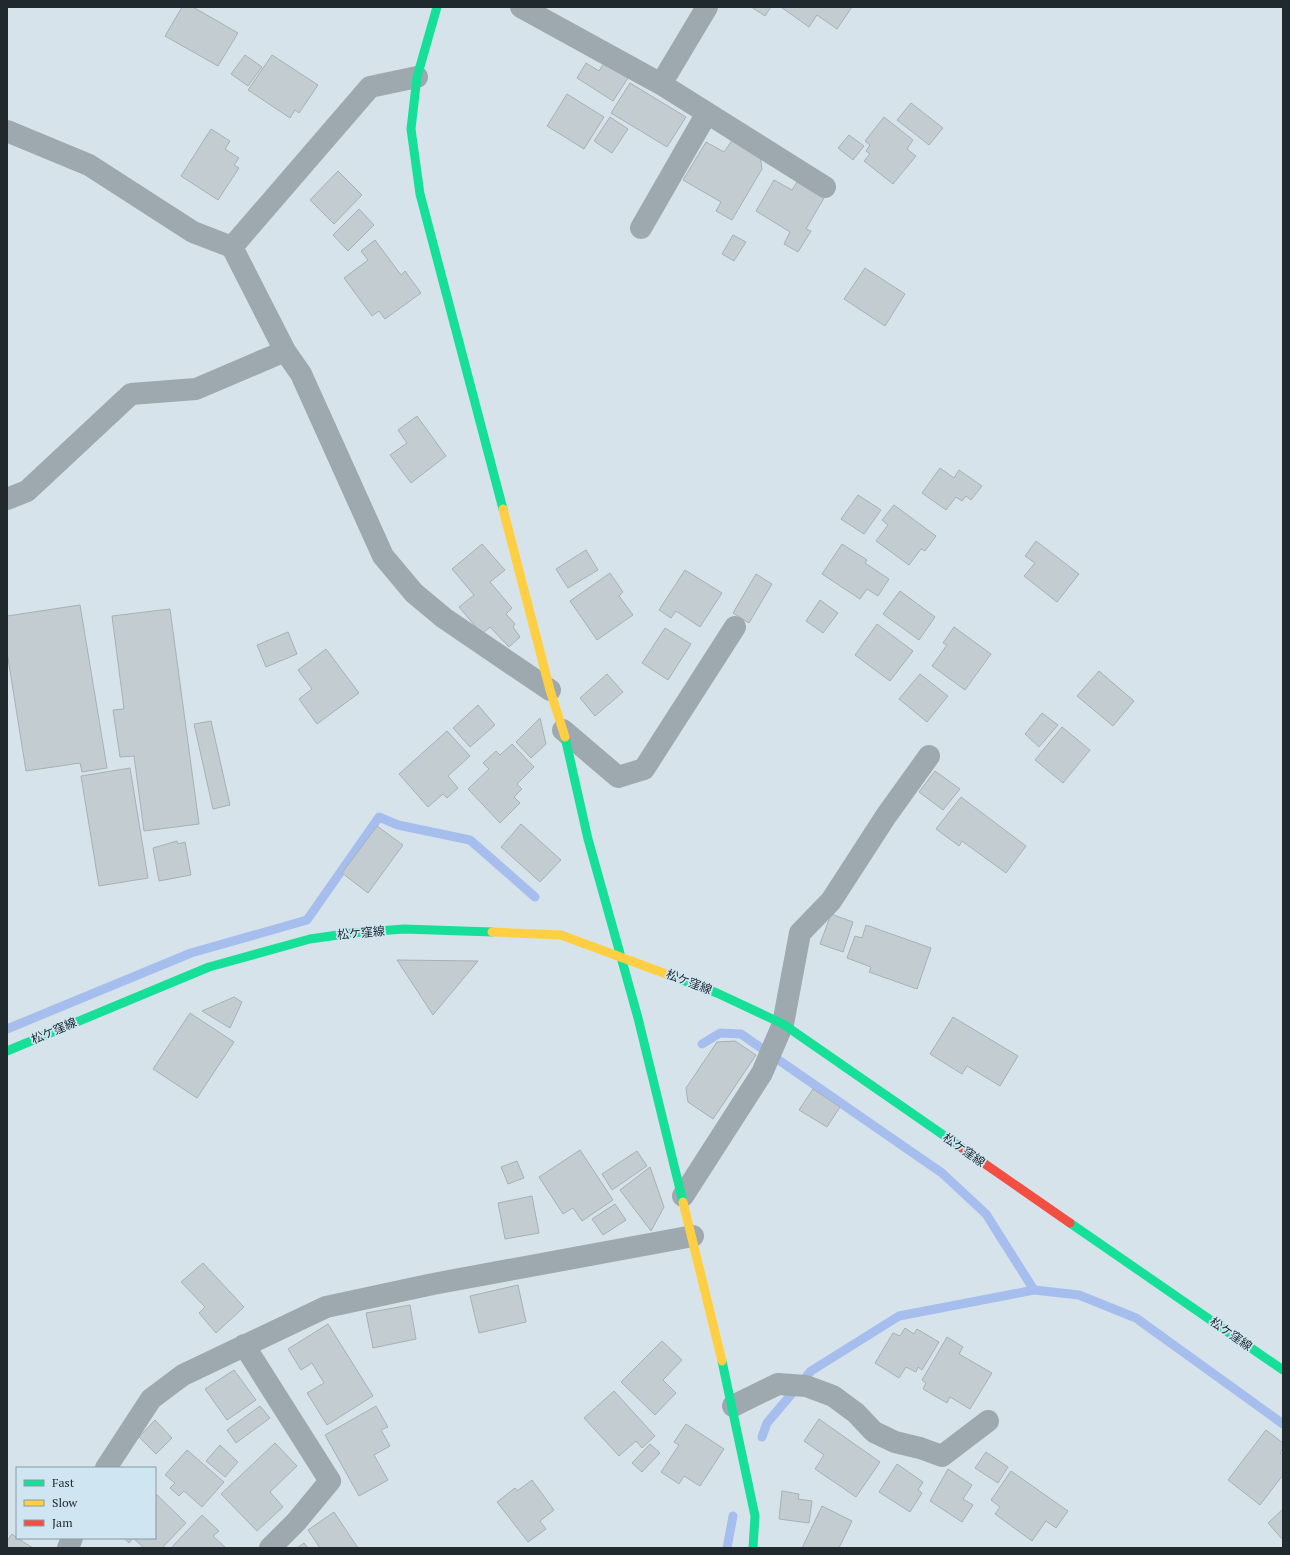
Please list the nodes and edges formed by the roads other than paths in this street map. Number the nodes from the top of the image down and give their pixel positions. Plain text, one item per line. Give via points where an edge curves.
1 (438, 7) edge
2 (521, 7) edge
3 (707, 7) edge
4 (417, 78) junction
5 (661, 84) junction
6 (707, 113) junction
7 (7, 131) edge
8 (825, 187) dead end
9 (641, 228) dead end
10 (232, 247) junction
11 (285, 351) junction
12 (7, 499) edge
13 (735, 627) dead end
14 (550, 690) junction
15 (563, 730) junction
16 (929, 756) dead end
17 (622, 958) junction
18 (783, 1024) junction
19 (7, 1051) edge
20 (683, 1196) junction
21 (693, 1236) junction
22 (244, 1345) junction
23 (1283, 1370) edge
24 (733, 1406) junction
25 (988, 1421) dead end
26 (107, 1467) edge
27 (270, 1548) edge
28 (753, 1548) edge

1 - 4 street
2 - 5 street
3 - 5 street
4 - 10 street via 370,87
4 - 14 street via 411,129 420,194
5 - 6 street
6 - 8 street
6 - 9 street
7 - 10 street via 89,165 193,232
10 - 11 street
11 - 12 street via 196,389 131,394 26,491
11 - 14 street via 301,374 383,556 414,593 444,618
13 - 15 street via 644,769 618,777
14 - 15 street
15 - 17 street via 588,839
16 - 18 street via 886,816 831,901 800,933
17 - 18 street, 松ケ窪線 via 717,993
17 - 19 street, 松ケ窪線 via 561,935 535,933 404,930 310,939 209,966
17 - 20 street
18 - 20 street via 762,1072
18 - 23 street, 松ケ窪線
20 - 21 street
21 - 22 street via 433,1284 326,1307
21 - 24 street
22 - 26 street via 183,1375 151,1399
22 - 27 street via 330,1481 296,1522
24 - 25 street via 778,1384 806,1386 833,1396 856,1413 874,1432 895,1442 942,1456
24 - 28 street via 754,1516

